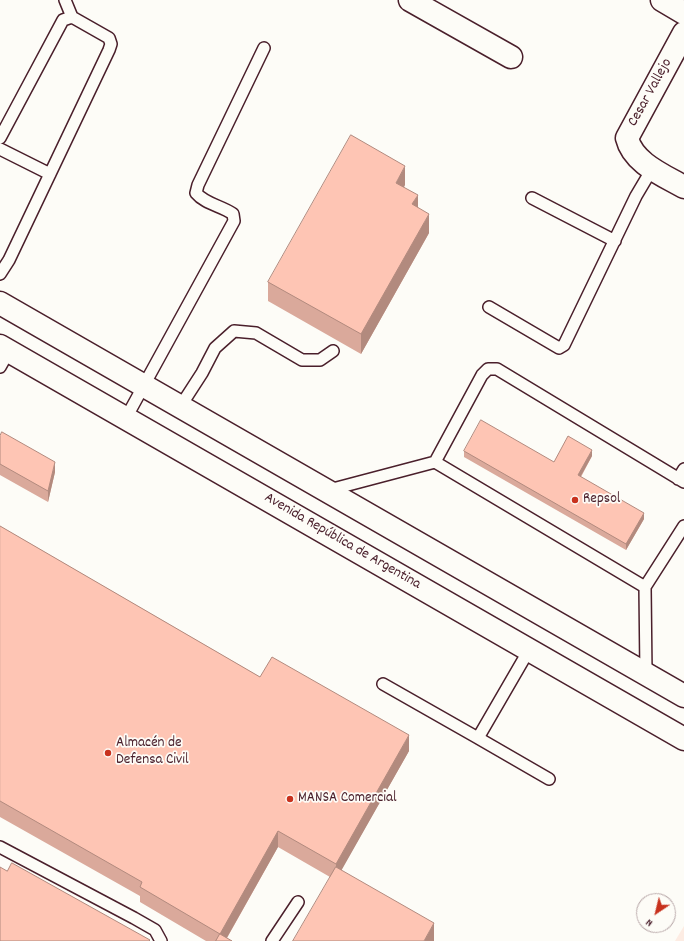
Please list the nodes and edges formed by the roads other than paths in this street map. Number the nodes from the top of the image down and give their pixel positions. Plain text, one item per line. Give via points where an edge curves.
1 (65, 0) edge
2 (662, 0) edge
3 (417, 2) edge
4 (684, 13) edge
5 (72, 17) junction
6 (684, 32) edge
7 (264, 48) dead end
8 (511, 57) dead end
9 (0, 138) edge
10 (0, 148) edge
11 (652, 169) junction
12 (50, 174) junction
13 (684, 187) edge
14 (532, 198) dead end
15 (615, 241) junction
16 (0, 274) edge
17 (0, 303) edge
18 (489, 307) dead end
19 (333, 351) dead end
20 (3, 354) edge
21 (145, 386) junction
22 (180, 407) junction
23 (126, 418) junction
24 (435, 462) junction
25 (682, 476) edge
26 (327, 491) junction
27 (684, 526) edge
28 (644, 587) junction
29 (529, 650) junction
30 (646, 674) junction
31 (384, 684) dead end
32 (684, 696) edge
33 (478, 738) junction
34 (684, 739) edge
35 (549, 779) dead end
36 (0, 847) edge
37 (298, 902) dead end
38 (161, 941) edge
39 (272, 941) edge

1 - 5 lane
2 - 4 main road
3 - 8 main road
5 - 9 lane via 63,20 56,31
5 - 12 lane via 109,38 111,44
6 - 11 main road, Cesar Vallejo via 627,138 634,154
7 - 21 lane via 196,193 228,210 233,214 234,222
10 - 12 lane
11 - 13 main road
11 - 15 lane
12 - 16 lane
14 - 15 lane
15 - 18 lane via 568,339 559,348
17 - 21 main road
19 - 22 lane via 320,360 302,360 256,333 234,331 215,348
20 - 23 main road, Avenida República de Argentina
21 - 22 main road
21 - 23 lane
22 - 26 main road
23 - 29 main road, Avenida República de Argentina
24 - 25 lane via 482,375 488,369 497,369
24 - 26 lane
24 - 28 lane
26 - 30 main road
27 - 28 lane
28 - 30 lane
29 - 33 lane
29 - 34 main road, Avenida República de Argentina
30 - 32 main road
31 - 33 lane
33 - 35 lane
36 - 38 lane via 155,930
37 - 39 lane

